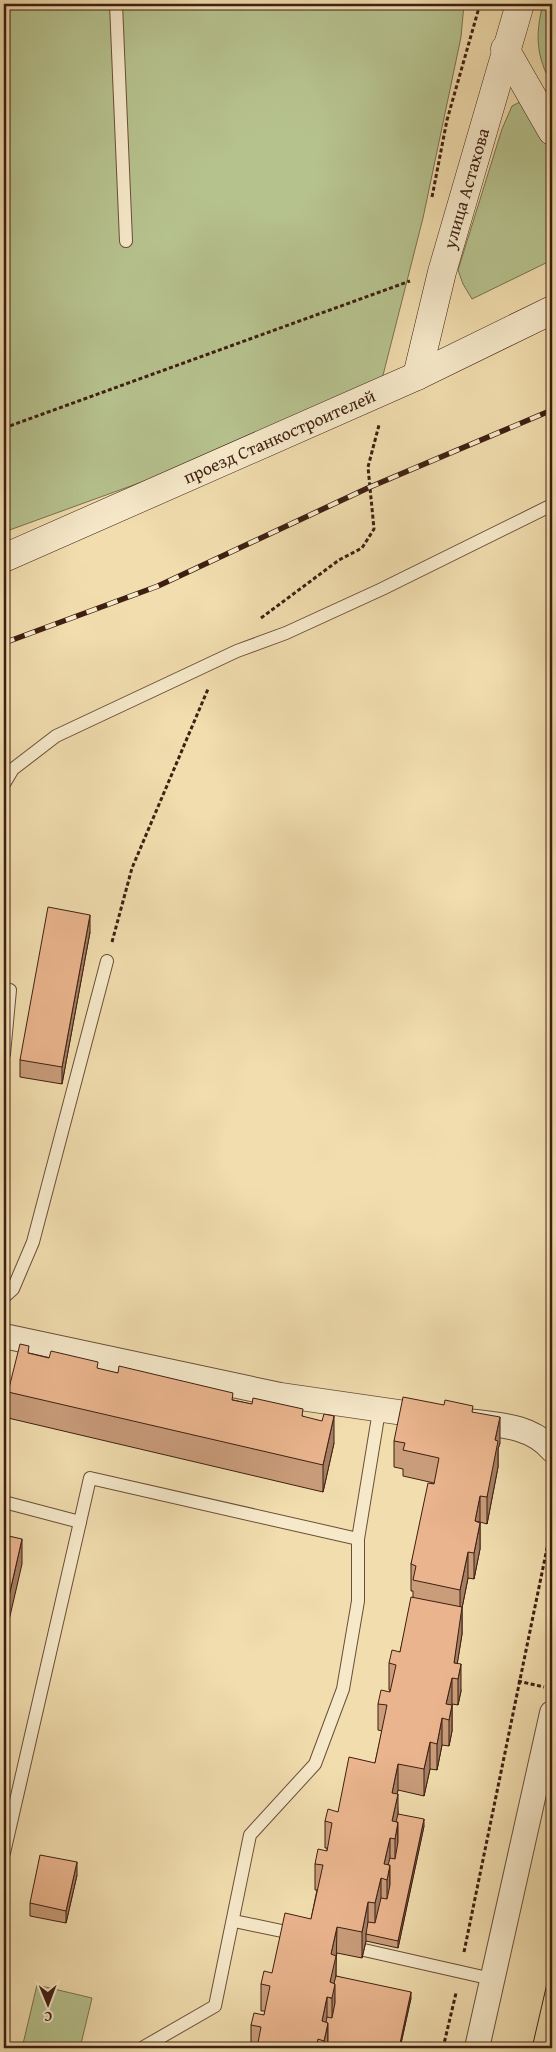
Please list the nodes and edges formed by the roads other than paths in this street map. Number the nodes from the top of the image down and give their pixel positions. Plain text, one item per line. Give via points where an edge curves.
1 (116, 4) edge
2 (520, 4) edge
3 (505, 49) junction
4 (552, 131) edge
5 (126, 240) dead end
6 (552, 310) edge
7 (417, 376) junction
8 (552, 505) edge
9 (4, 558) edge
10 (4, 784) edge
11 (107, 961) dead end
12 (10, 990) dead end
13 (4, 1054) edge
14 (4, 1296) edge
15 (4, 1336) edge
16 (379, 1410) junction
17 (552, 1450) edge
18 (4, 1502) edge
19 (80, 1522) junction
20 (358, 1539) junction
21 (552, 1713) edge
22 (4, 1853) edge
23 (234, 1921) junction
24 (313, 1938) edge
25 (364, 1950) edge
26 (492, 1979) junction
27 (142, 2048) edge
28 (477, 2048) edge

1 - 5 lane
2 - 3 main road, улица Астахова
3 - 4 main road
3 - 7 main road, улица Астахова via 442,272
6 - 7 main road, проезд Станкостроителей
7 - 9 main road, проезд Станкостроителей
8 - 10 lane via 382,589 286,633 228,655 56,736 13,769
11 - 14 lane via 33,1242 12,1289
12 - 13 lane
15 - 16 street via 280,1395
16 - 17 street via 518,1427 545,1441
16 - 20 lane
18 - 19 lane
19 - 20 lane via 90,1478
19 - 22 lane
20 - 23 lane via 358,1601 343,1689 315,1764 250,1835
21 - 26 street
23 - 24 lane
23 - 27 lane via 215,2006
25 - 26 lane
26 - 28 street

